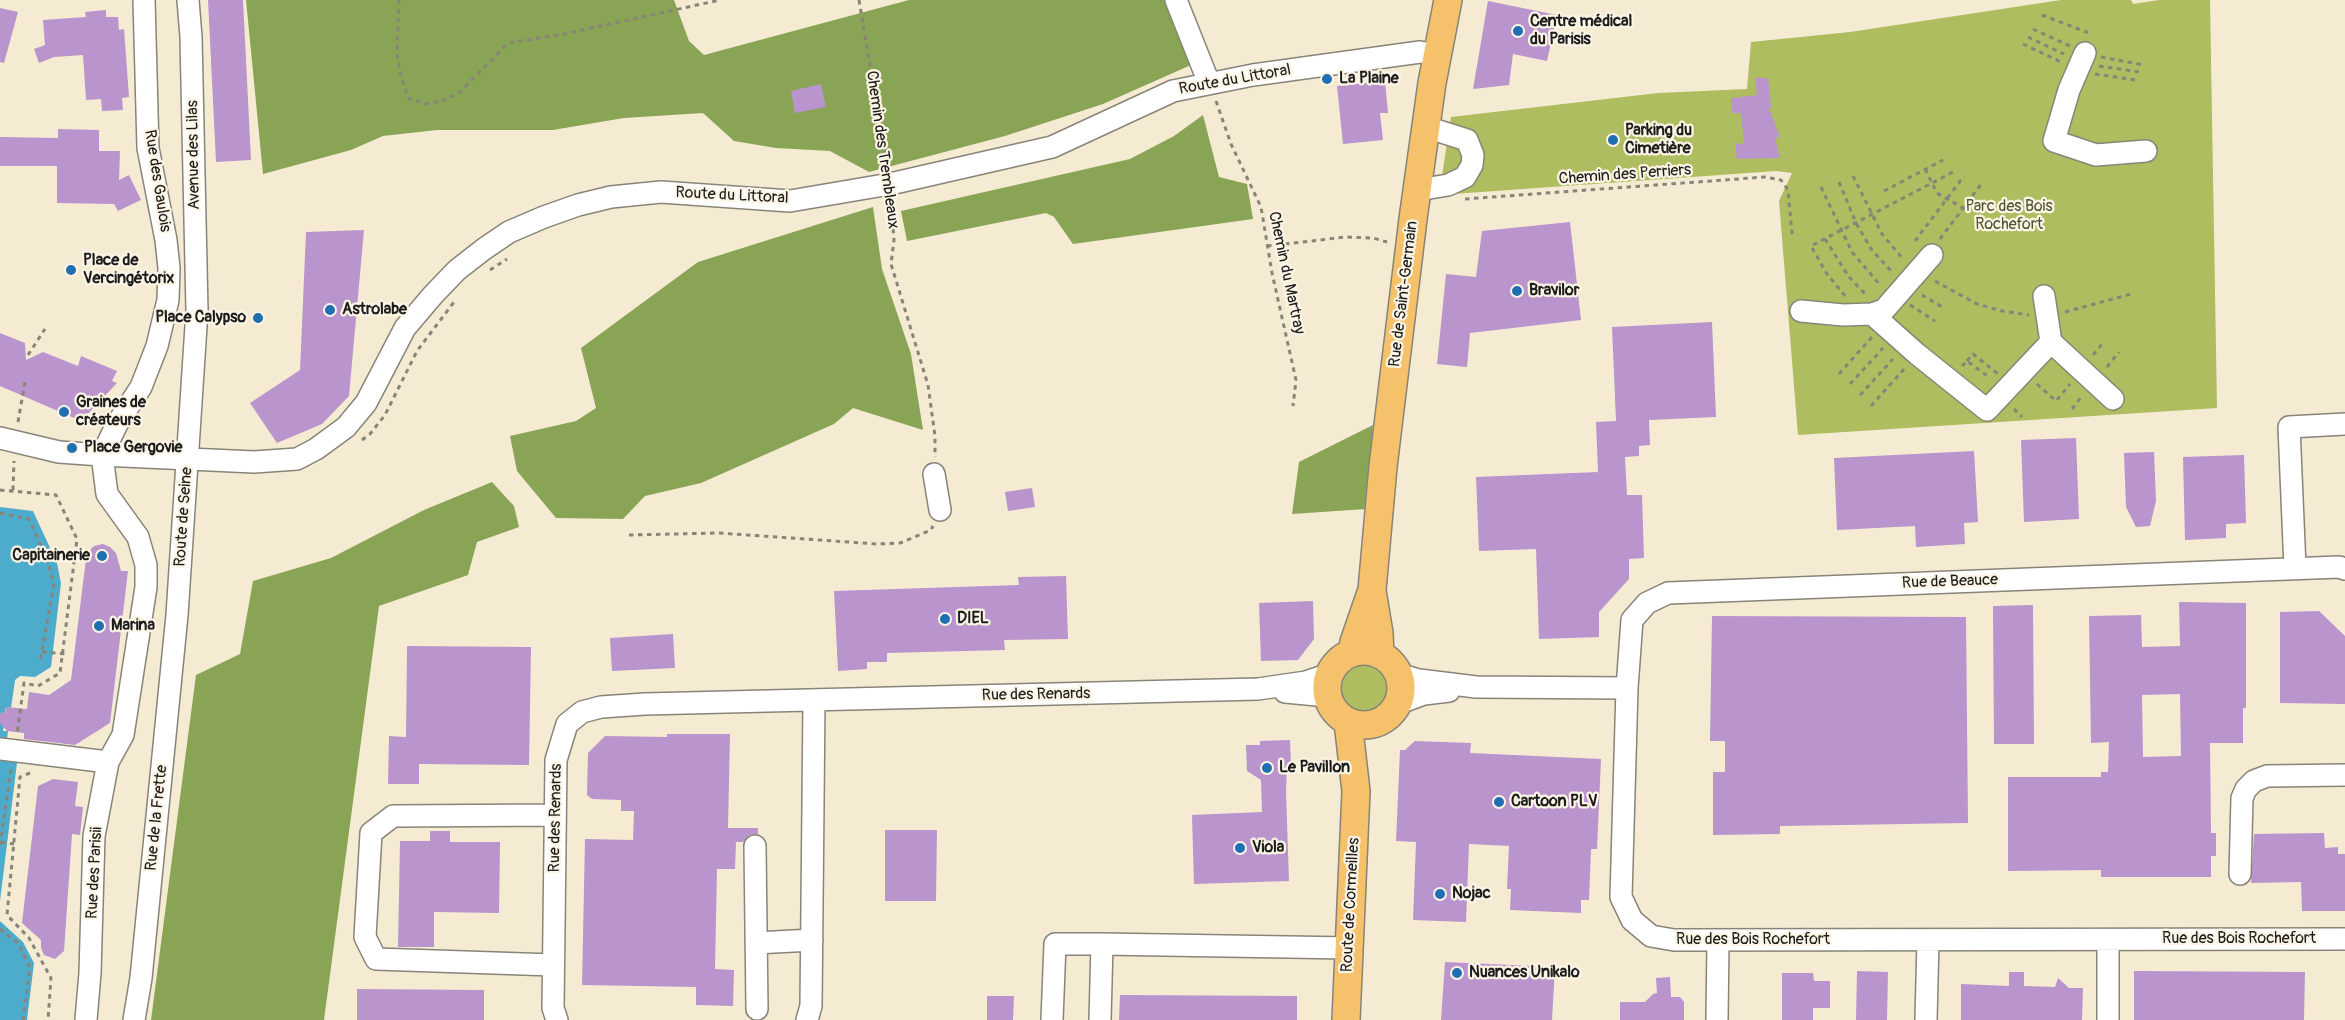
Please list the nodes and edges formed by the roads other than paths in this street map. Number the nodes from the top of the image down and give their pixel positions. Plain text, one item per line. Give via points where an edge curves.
1 (144, 0) edge
2 (188, 0) edge
3 (1176, 0) edge
4 (1448, 0) edge
5 (2085, 53) road end
6 (1437, 55) junction
7 (1209, 83) junction
8 (1426, 128) junction
9 (2146, 151) dead end
10 (1418, 190) junction
11 (2045, 306) road end
12 (197, 311) joint
13 (1801, 311) dead end
14 (2051, 342) junction
15 (2113, 399) dead end
16 (2345, 424) edge
17 (7, 440) edge
18 (102, 455) junction
19 (189, 461) junction
20 (934, 474) road end
21 (940, 510) road end
22 (2295, 568) junction
23 (2345, 569) edge
24 (1372, 590) junction
25 (177, 615) joint
26 (1352, 653) junction
27 (1389, 664) junction
28 (1329, 685) junction
29 (1476, 687) junction
30 (1627, 688) junction
31 (814, 701) junction
32 (1397, 704) junction
33 (1348, 722) junction
34 (1376, 723) junction
35 (6, 757) edge
36 (108, 762) junction
37 (2345, 775) edge
38 (1356, 790) junction
39 (555, 815) junction
40 (755, 846) dead end
41 (2240, 874) dead end
42 (2345, 939) edge
43 (812, 940) junction
44 (1928, 940) junction
45 (2108, 940) junction
46 (1718, 941) junction
47 (756, 944) junction
48 (1102, 944) junction
49 (1349, 948) junction
50 (553, 965) junction
51 (757, 1009) dead end
52 (86, 1020) edge
53 (134, 1020) edge
54 (557, 1020) edge
55 (807, 1020) edge
56 (1052, 1020) edge
57 (1100, 1020) edge
58 (1346, 1020) edge
59 (1717, 1020) edge
60 (1926, 1020) edge
61 (2108, 1020) edge

1 - 18 street, Rue des Gaulois via 148,148 166,240 168,300 157,346 141,387
2 - 12 street, Avenue des Lilas
3 - 7 street
4 - 6 main road, Rue de Saint-Germain
5 - 9 street via 2054,141 2096,155
6 - 7 street, Route du Littoral via 1420,52
6 - 8 main road, Rue de Saint-Germain
7 - 19 street, Route du Littoral via 1173,91 1052,147 888,197 790,201 661,192 611,197 544,217 509,232 457,270 405,328 366,403 346,427 316,449 297,459
8 - 10 main road, Rue de Saint-Germain
8 - 10 street via 1467,140 1472,165 1464,177 1448,185
10 - 24 main road, Rue de Saint-Germain via 1383,467
11 - 14 street
12 - 19 street, Route de Seine
13 - 14 street via 1843,315 1901,304 1948,380 1987,410
14 - 15 street
16 - 22 street via 2289,427
17 - 18 street, Route du Littoral via 59,452
18 - 19 street, Route du Littoral
18 - 36 street, Rue des Parisii via 107,494 138,537 147,564 123,735
19 - 25 street, Route de Seine
20 - 21 street
22 - 23 street, Rue de Beauce
22 - 30 street, Rue de Beauce via 1668,593 1647,603 1632,620
24 - 26 main road, Rue de Saint-Germain
24 - 27 main road, Rue de Saint-Germain
25 - 53 street, Rue de la Frette
26 - 27 main road via 1366,652
26 - 28 main road via 1336,665
27 - 29 street via 1419,680
27 - 32 main road via 1400,694
28 - 31 street, Rue des Renards via 1306,682 1258,689
28 - 33 main road via 1332,707
29 - 30 street
29 - 32 street via 1424,694
30 - 46 street, Rue des Bois Rochefort via 1621,897 1632,920 1651,936
31 - 39 street, Rue des Renards via 601,706 582,712 567,724 560,743
31 - 43 street
32 - 34 main road via 1385,719
33 - 34 main road
33 - 38 main road, Route de Cormeilles
34 - 38 main road, Route de Cormeilles
35 - 36 street via 47,755
36 - 52 street, Rue des Parisii via 94,836
37 - 41 street via 2267,776 2254,781 2242,798
38 - 49 main road, Route de Cormeilles
39 - 50 street, Rue des Renards
39 - 50 street via 393,816 371,833 365,937 376,959
40 - 47 street
42 - 45 street, Rue des Bois Rochefort
43 - 47 street
43 - 55 street via 811,1006
44 - 45 street, Rue des Bois Rochefort
44 - 46 street, Rue des Bois Rochefort
44 - 60 street
45 - 61 street
46 - 59 street
47 - 51 street
48 - 49 street
48 - 56 street via 1055,944
48 - 57 street
49 - 58 main road, Route de Cormeilles
50 - 54 street, Rue des Renards via 553,1008

